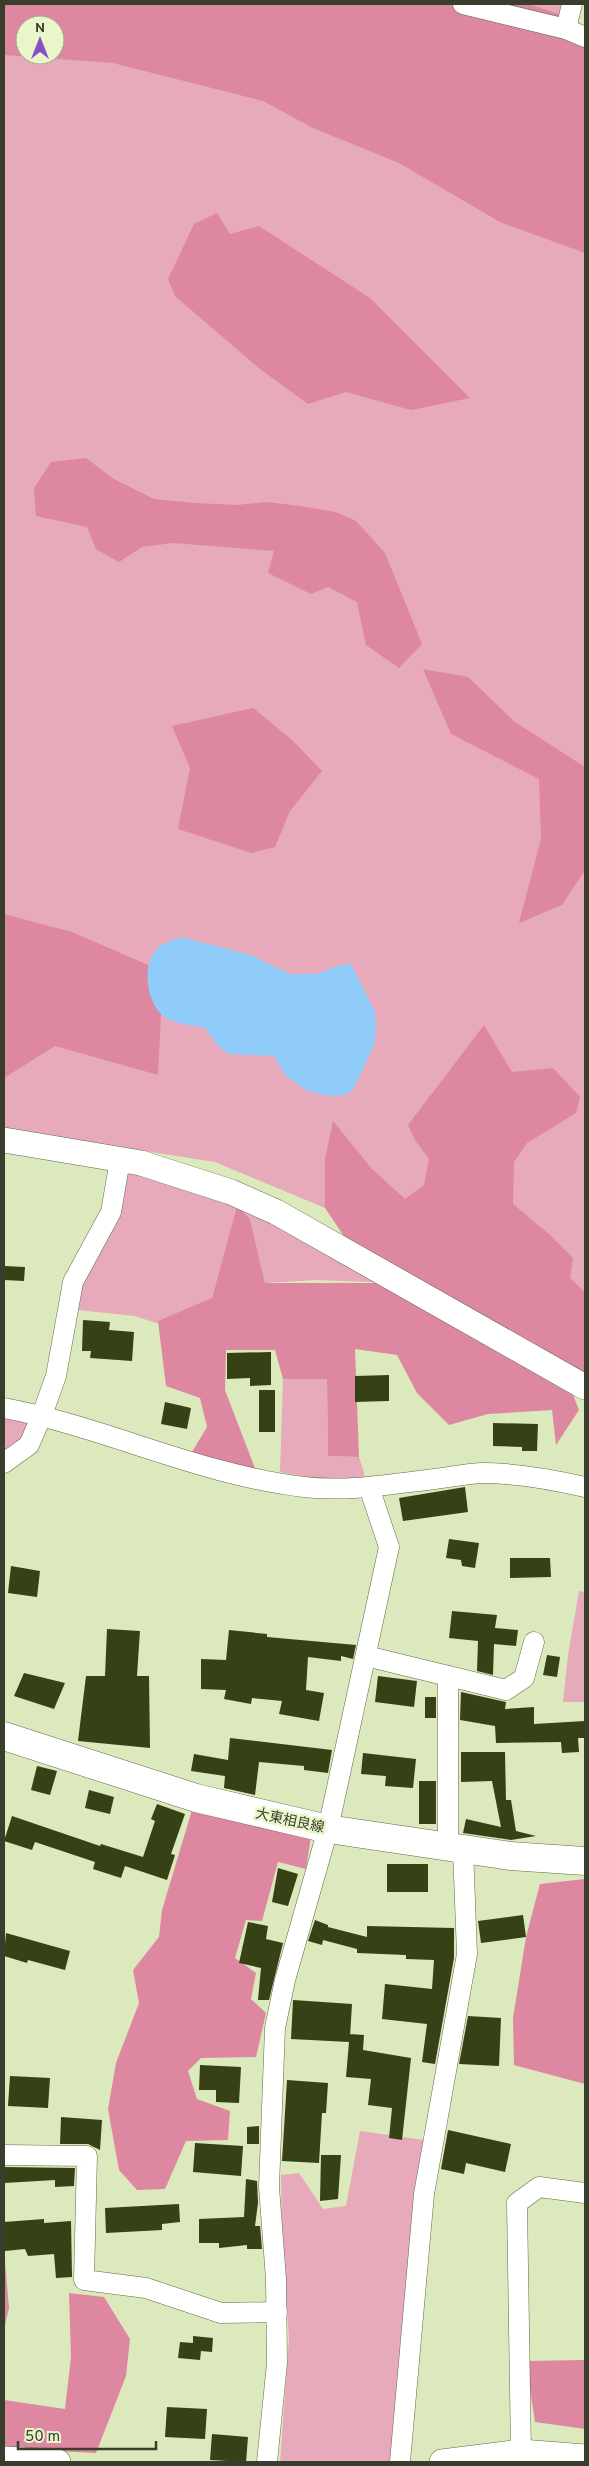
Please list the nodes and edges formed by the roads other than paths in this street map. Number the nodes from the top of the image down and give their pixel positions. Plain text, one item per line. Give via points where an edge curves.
1 (465, 4) edge
2 (572, 4) edge
3 (566, 29) junction
4 (585, 37) edge
5 (4, 1140) edge
6 (120, 1160) junction
7 (585, 1386) edge
8 (4, 1408) edge
9 (42, 1415) junction
10 (4, 1463) edge
11 (369, 1487) junction
12 (585, 1487) edge
13 (534, 1642) dead end
14 (366, 1656) junction
15 (448, 1676) junction
16 (4, 1736) edge
17 (328, 1829) junction
18 (456, 1848) junction
19 (585, 1860) edge
20 (4, 2155) edge
21 (585, 2193) edge
22 (277, 2312) junction
23 (521, 2452) junction
24 (585, 2457) edge
25 (4, 2458) edge
26 (58, 2462) edge
27 (267, 2462) edge
28 (400, 2462) edge
29 (442, 2462) edge

1 - 3 street
2 - 3 street
3 - 4 street
5 - 6 street
6 - 7 street via 141,1163 223,1189 276,1212
6 - 9 street via 111,1212 73,1282 56,1376
8 - 9 street
9 - 10 street via 29,1445
9 - 11 street via 178,1458 255,1478 304,1487
11 - 12 street via 478,1473 514,1474
11 - 14 street via 389,1547
13 - 15 street via 524,1678 506,1690
14 - 15 street
14 - 17 street
15 - 18 street
16 - 17 main road, 大東相良線 via 196,1798
17 - 18 main road, 大東相良線
17 - 22 street via 285,1980 275,2028 268,2187
18 - 19 main road, 大東相良線 via 510,1856
18 - 28 street via 467,1954 424,2194
20 - 22 street via 87,2156 84,2280 146,2288 221,2313
21 - 23 street via 539,2186 517,2203
22 - 27 street via 277,2363
23 - 24 street
23 - 29 street
25 - 26 street

